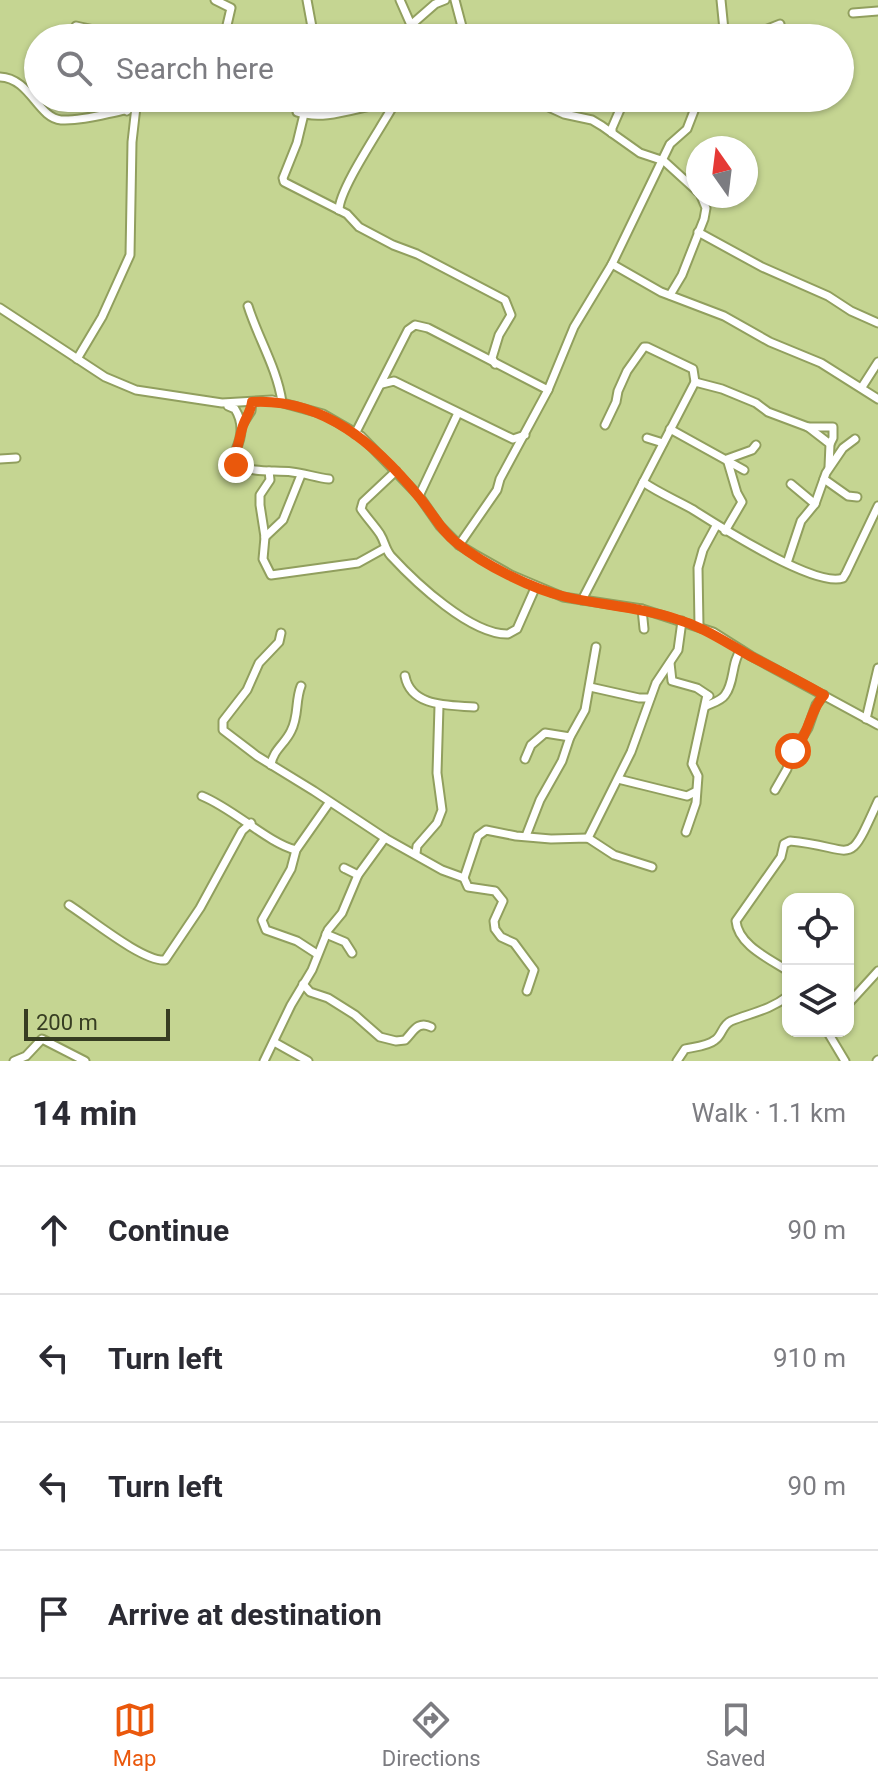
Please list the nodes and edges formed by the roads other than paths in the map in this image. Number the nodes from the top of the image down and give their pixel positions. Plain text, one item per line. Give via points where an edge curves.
1 (215, 0) edge
2 (307, 0) edge
3 (400, 0) edge
4 (445, 0) edge
5 (455, 0) edge
6 (721, 0) edge
7 (878, 11) edge
8 (853, 13) dead end
9 (227, 24) edge
10 (311, 24) edge
11 (408, 24) edge
12 (418, 24) edge
13 (461, 24) edge
14 (723, 24) edge
15 (0, 77) edge
16 (24, 88) edge
17 (50, 112) edge
18 (116, 112) edge
19 (137, 112) edge
20 (297, 112) edge
21 (340, 112) edge
22 (390, 112) edge
23 (560, 112) edge
24 (619, 112) edge
25 (694, 112) edge
26 (304, 114) junction
27 (612, 133) junction
28 (664, 161) junction
29 (686, 182) edge
30 (704, 208) edge
31 (339, 210) junction
32 (698, 232) junction
33 (612, 264) junction
34 (670, 295) junction
35 (248, 306) dead end
36 (4, 311) edge
37 (0, 321) edge
38 (878, 323) edge
39 (77, 359) junction
40 (878, 362) edge
41 (495, 364) junction
42 (387, 371) junction
43 (392, 380) junction
44 (695, 382) junction
45 (380, 385) junction
46 (538, 385) junction
47 (862, 387) junction
48 (548, 390) junction
49 (878, 399) edge
50 (542, 400) junction
51 (215, 402) junction
52 (252, 402) junction
53 (282, 402) junction
54 (458, 413) junction
55 (242, 425) junction
56 (605, 425) dead end
57 (808, 427) junction
58 (670, 429) junction
59 (355, 434) junction
60 (525, 435) junction
61 (647, 438) dead end
62 (855, 439) dead end
63 (663, 443) junction
64 (830, 444) junction
65 (756, 445) dead end
66 (16, 458) dead end
67 (0, 459) edge
68 (727, 459) junction
69 (829, 467) junction
70 (744, 470) dead end
71 (269, 471) junction
72 (396, 471) junction
73 (301, 475) junction
74 (329, 479) dead end
75 (824, 479) junction
76 (643, 482) junction
77 (791, 484) dead end
78 (419, 496) junction
79 (857, 497) dead end
80 (815, 504) junction
81 (877, 511) edge
82 (716, 526) junction
83 (725, 531) junction
84 (466, 535) junction
85 (265, 537) junction
86 (459, 545) junction
87 (385, 548) junction
88 (467, 550) junction
89 (787, 563) junction
90 (276, 576) junction
91 (267, 580) dead end
92 (536, 586) junction
93 (582, 600) junction
94 (642, 609) junction
95 (682, 621) junction
96 (699, 626) junction
97 (644, 629) dead end
98 (281, 633) dead end
99 (596, 647) dead end
100 (741, 650) junction
101 (670, 663) junction
102 (878, 668) edge
103 (405, 676) dead end
104 (301, 686) dead end
105 (590, 687) junction
106 (707, 695) junction
107 (824, 695) junction
108 (650, 698) junction
109 (718, 701) junction
110 (439, 706) junction
111 (706, 706) junction
112 (474, 707) dead end
113 (866, 719) junction
114 (878, 725) edge
115 (570, 737) junction
116 (525, 759) dead end
117 (271, 765) junction
118 (618, 779) junction
119 (775, 790) dead end
120 (695, 792) junction
121 (202, 796) dead end
122 (878, 801) edge
123 (329, 803) junction
124 (875, 818) edge
125 (251, 823) junction
126 (686, 832) dead end
127 (423, 836) junction
128 (526, 836) junction
129 (385, 838) junction
130 (588, 838) junction
131 (406, 848) junction
132 (296, 850) junction
133 (416, 853) junction
134 (652, 867) dead end
135 (344, 868) dead end
136 (358, 875) junction
137 (464, 878) junction
138 (69, 905) dead end
139 (326, 934) junction
140 (352, 953) dead end
141 (317, 954) junction
142 (782, 967) edge
143 (878, 971) edge
144 (303, 984) junction
145 (527, 991) dead end
146 (854, 997) edge
147 (782, 1000) edge
148 (431, 1027) dead end
149 (831, 1037) edge
150 (274, 1042) junction
151 (14, 1061) edge
152 (85, 1061) edge
153 (264, 1061) edge
154 (308, 1061) edge
155 (677, 1061) edge
156 (845, 1061) edge

1 - 9 street via 231,8
2 - 10 street
3 - 11 street
4 - 12 street
5 - 13 street
6 - 14 street
7 - 8 street
15 - 16 street
17 - 18 street via 57,119 85,119
19 - 39 street via 130,255
20 - 26 street
21 - 26 street
22 - 31 street
23 - 27 street via 592,120
24 - 27 street
25 - 28 street
26 - 31 street via 283,181
27 - 28 street via 640,153
28 - 29 street
28 - 33 street
30 - 32 street
31 - 41 street via 359,227 505,300 511,315 495,348
32 - 34 street
32 - 38 street
33 - 34 street
33 - 48 street via 574,327
34 - 47 street via 724,316
35 - 53 street via 279,381
36 - 37 street
36 - 39 street
39 - 51 street via 136,390
40 - 47 street
41 - 42 street via 418,325 408,330
41 - 46 street
42 - 43 street
42 - 45 street
43 - 45 street
43 - 54 street
44 - 56 street via 691,367 644,347 628,369
44 - 57 street
44 - 58 street
45 - 59 street
46 - 48 street
46 - 50 street
47 - 49 street
48 - 50 street
50 - 60 street
51 - 52 street
51 - 55 street via 233,407
52 - 53 street
52 - 55 street
53 - 59 street via 323,414
54 - 60 street via 513,439
54 - 78 street
55 - 71 street via 234,462 249,470
57 - 64 street
57 - 64 street via 833,427
58 - 63 street
58 - 68 street
59 - 72 street
60 - 84 street
61 - 63 street
62 - 69 street
63 - 76 street
64 - 69 street
65 - 68 street
66 - 67 street
68 - 70 street
68 - 83 street via 742,502
69 - 75 street
71 - 73 street
71 - 85 street via 260,499
72 - 78 street
72 - 87 street via 361,505
73 - 74 street
73 - 85 street via 283,520
75 - 79 street
75 - 80 street
76 - 82 street
76 - 93 street
77 - 80 street
78 - 86 street
80 - 89 street via 801,521
81 - 89 street via 843,578 826,580
82 - 83 street
82 - 96 street via 698,568
83 - 89 street
84 - 86 street
84 - 88 street
85 - 90 street via 265,565
86 - 88 street
87 - 90 street via 358,563
87 - 92 street via 429,594 493,632 513,633
88 - 92 street
90 - 91 street
92 - 93 street
93 - 94 street
94 - 95 street
94 - 97 street
95 - 96 street
95 - 101 street
96 - 100 street
98 - 117 street via 221,727
99 - 105 street
100 - 107 street
100 - 109 street via 731,684
101 - 106 street via 672,681
101 - 108 street
102 - 113 street
103 - 110 street via 411,693
104 - 117 street via 297,719
105 - 108 street
105 - 115 street
106 - 109 street
106 - 111 street
107 - 113 street
107 - 119 street
108 - 118 street
109 - 111 street
110 - 112 street
110 - 127 street via 442,810
111 - 120 street via 692,764 698,776
113 - 114 street
115 - 116 street via 545,733
115 - 128 street
117 - 123 street
118 - 120 street via 687,796
118 - 130 street
120 - 126 street
121 - 125 street
122 - 124 street
123 - 129 street
123 - 132 street
124 - 142 street via 851,850 784,844 781,857 736,921 744,939
125 - 132 street
125 - 138 street via 165,960 136,951
127 - 131 street
127 - 133 street
128 - 130 street
128 - 137 street via 483,831
129 - 131 street
129 - 136 street
130 - 134 street via 614,855
131 - 133 street
132 - 141 street via 262,923 273,934
133 - 137 street
135 - 136 street
136 - 139 street via 342,913
137 - 145 street via 468,887 495,891 503,901 495,929 530,962 534,974
139 - 140 street via 345,942
139 - 141 street
141 - 144 street
143 - 146 street
144 - 148 street via 384,1039 405,1040 417,1027
144 - 150 street
147 - 155 street via 730,1022 714,1041 685,1049
149 - 156 street
150 - 153 street
150 - 154 street
151 - 152 street via 45,1039

